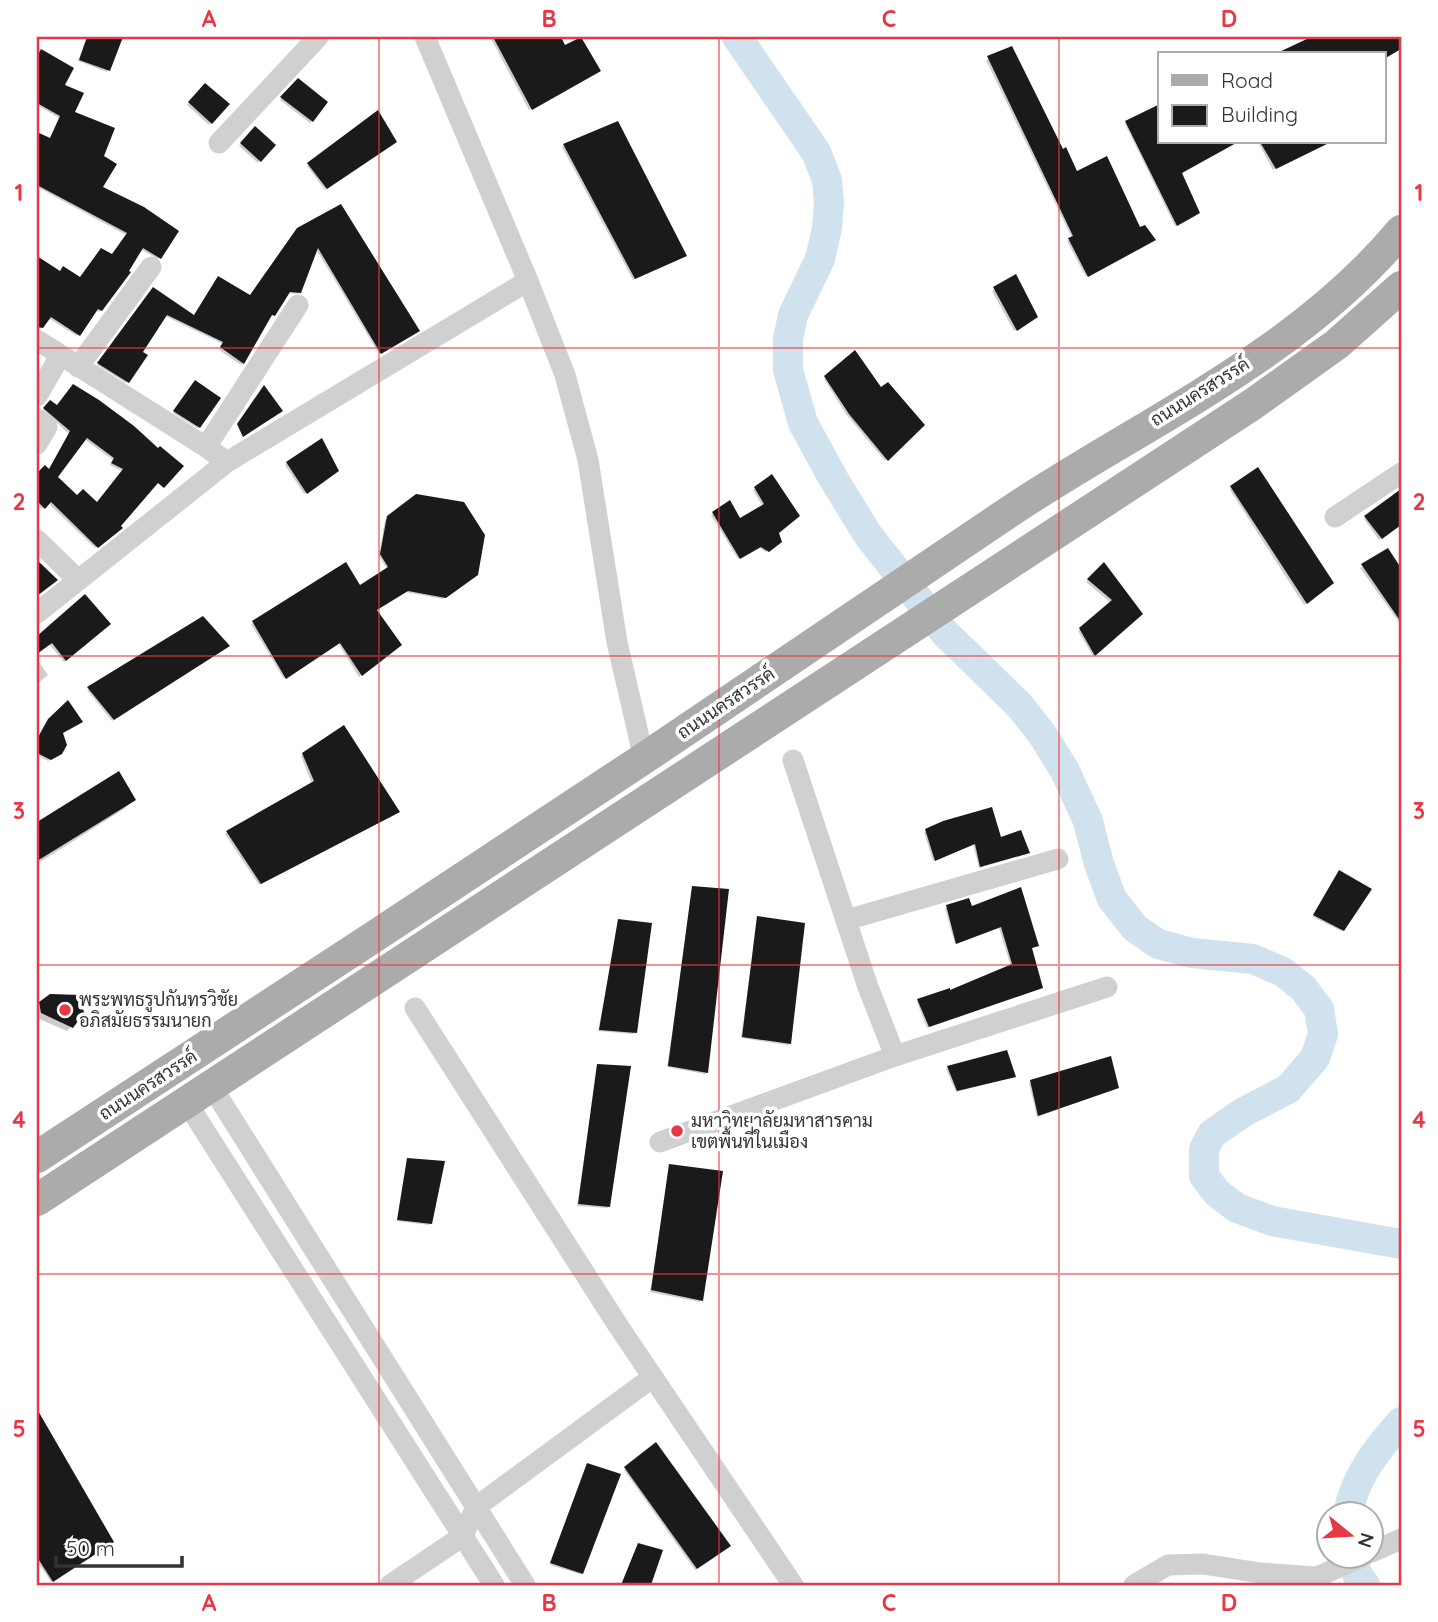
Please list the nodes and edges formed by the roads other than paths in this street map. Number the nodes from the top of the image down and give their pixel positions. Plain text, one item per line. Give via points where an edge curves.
1 (318, 37) edge
2 (425, 37) edge
3 (219, 143) dead end
4 (1401, 231) edge
5 (151, 267) dead end
6 (528, 281) junction
7 (1401, 287) edge
8 (298, 305) dead end
9 (37, 340) edge
10 (69, 361) junction
11 (37, 396) edge
12 (37, 419) edge
13 (37, 444) edge
14 (206, 447) junction
15 (227, 462) junction
16 (1401, 472) edge
17 (1335, 517) dead end
18 (37, 540) edge
19 (78, 580) junction
20 (37, 613) edge
21 (644, 759) junction
22 (793, 760) dead end
23 (530, 833) junction
24 (1058, 859) dead end
25 (550, 865) junction
26 (846, 920) junction
27 (1107, 987) dead end
28 (415, 1008) dead end
29 (895, 1056) junction
30 (199, 1095) junction
31 (660, 1142) dead end
32 (37, 1157) edge
33 (37, 1200) edge
34 (315, 1251) junction
35 (291, 1267) junction
36 (367, 1333) junction
37 (344, 1349) junction
38 (653, 1377) junction
39 (414, 1408) junction
40 (391, 1423) junction
41 (476, 1507) junction
42 (463, 1536) junction
43 (1333, 1570) edge
44 (390, 1585) edge
45 (494, 1585) edge
46 (526, 1585) edge
47 (793, 1585) edge
48 (1134, 1585) edge

1 - 3 street
2 - 6 street
4 - 21 main road, ถนนนครสวรรค์ via 1352,283 1274,344 1013,509
5 - 10 street
6 - 15 street
6 - 21 street via 565,375 588,460 617,642
7 - 25 main road, ถนนนครสวรรค์ via 1295,375
8 - 14 street
9 - 10 street
10 - 11 street
10 - 14 street
12 - 13 street via 47,427
14 - 15 street
15 - 19 street
16 - 17 street
18 - 19 street
19 - 20 street
21 - 23 main road, ถนนนครสวรรค์
22 - 26 street
23 - 25 main road
23 - 32 main road, ถนนนครสวรรค์
24 - 26 street
25 - 30 main road, ถนนนครสวรรค์
26 - 29 street
27 - 29 street
28 - 38 street
29 - 31 street
30 - 33 main road, ถนนนครสวรรค์
30 - 34 street
30 - 35 street
34 - 35 street
34 - 36 street
35 - 37 street
36 - 37 street
36 - 39 street
37 - 40 street
38 - 41 street
38 - 47 street
39 - 40 street
39 - 41 street
40 - 42 street
41 - 42 street
41 - 46 street
42 - 44 street
42 - 45 street
43 - 48 street via 1317,1577 1203,1564 1168,1565

